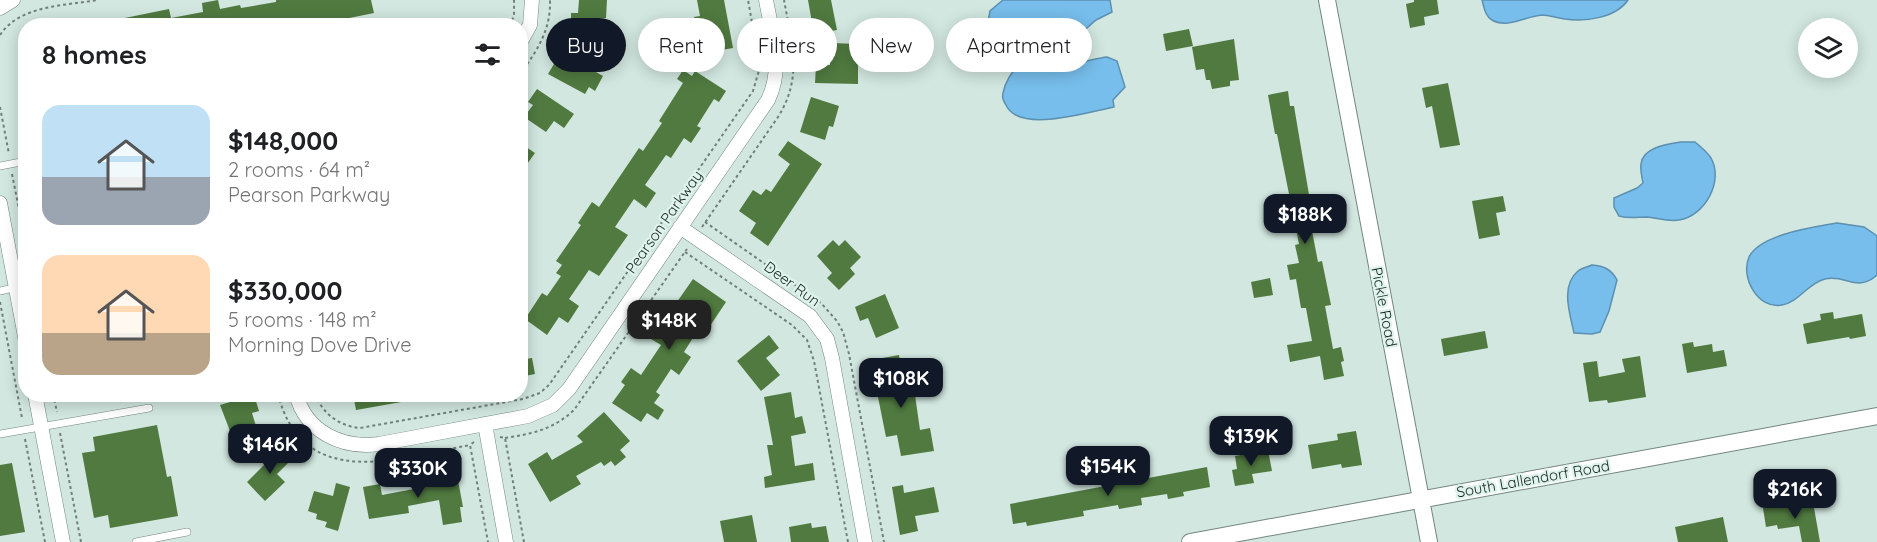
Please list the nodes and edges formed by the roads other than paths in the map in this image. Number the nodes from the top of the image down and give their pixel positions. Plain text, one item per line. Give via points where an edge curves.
1 (13, 0) edge
2 (532, 0) edge
3 (766, 0) edge
4 (1327, 0) edge
5 (0, 8) edge
6 (528, 29) edge
7 (18, 163) edge
8 (0, 166) edge
9 (0, 203) edge
10 (680, 227) junction
11 (18, 278) edge
12 (18, 286) edge
13 (0, 291) edge
14 (36, 402) edge
15 (300, 402) edge
16 (149, 408) dead end
17 (1877, 416) edge
18 (485, 424) junction
19 (41, 426) junction
20 (0, 434) edge
21 (1421, 499) junction
22 (187, 532) dead end
23 (63, 542) edge
24 (136, 542) edge
25 (506, 542) edge
26 (865, 542) edge
27 (1190, 542) edge
28 (1429, 542) edge

1 - 5 street
2 - 6 street
3 - 10 street, Pearson Parkway via 777,67 772,92
4 - 21 street, Pickle Road
7 - 8 lane
9 - 11 street
10 - 18 street, Pearson Parkway via 561,397 539,412
10 - 26 street, Deer Run via 802,310 822,331 832,358
12 - 13 lane
14 - 19 street
15 - 18 street, Pearson Parkway via 320,431 348,444 379,444
16 - 19 lane
17 - 21 street, South Lallendorf Road
18 - 25 street
19 - 20 lane
19 - 23 street
21 - 27 street, South Lallendorf Road
21 - 28 street, Pickle Road
22 - 24 lane

